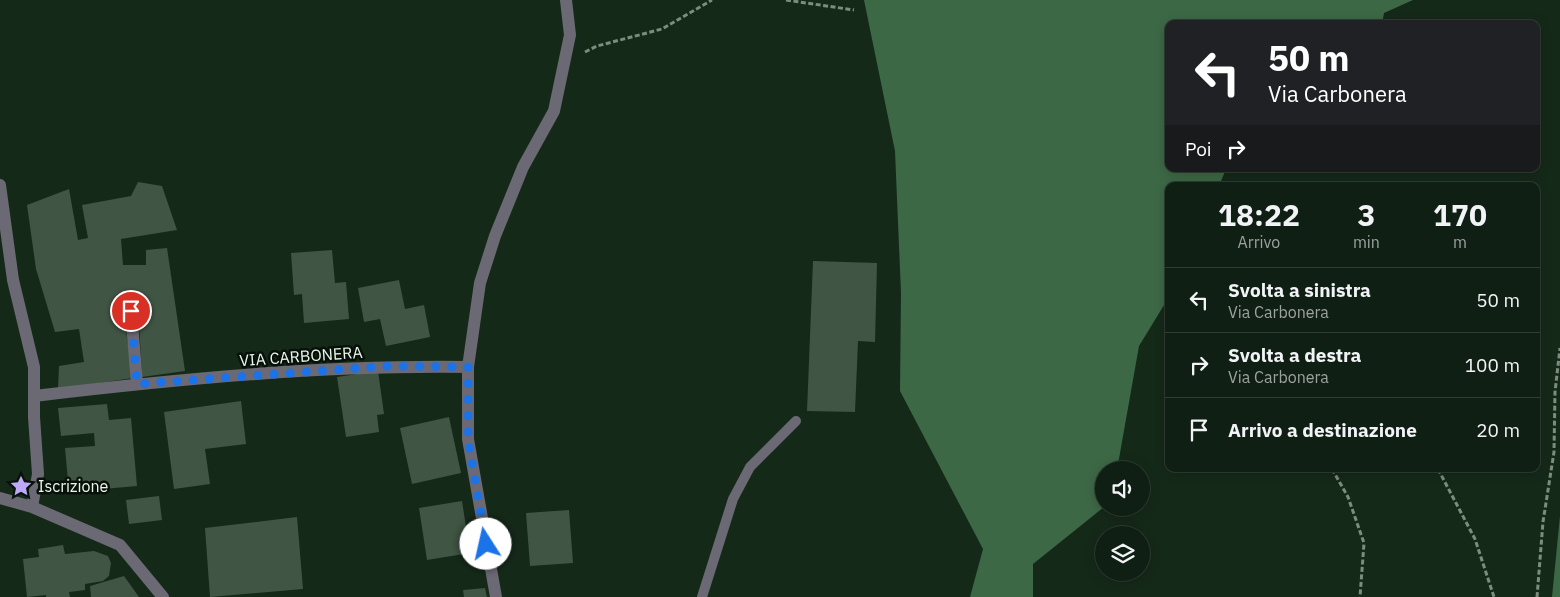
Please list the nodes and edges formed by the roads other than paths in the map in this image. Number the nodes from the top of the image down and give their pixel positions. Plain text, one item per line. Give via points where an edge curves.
1 (566, 0) edge
2 (0, 185) edge
3 (131, 311) dead end
4 (468, 367) junction
5 (137, 384) junction
6 (34, 396) junction
7 (796, 421) dead end
8 (0, 498) edge
9 (32, 507) junction
10 (163, 597) edge
11 (496, 597) edge
12 (702, 597) edge

1 - 4 street via 570,35 554,111 524,167 494,236 480,283
2 - 6 street via 13,280 34,367
3 - 5 street
4 - 5 street, VIA CARBONERA via 389,366
4 - 11 street via 468,439
5 - 6 street, VIA CARBONERA
6 - 9 street via 38,474
7 - 12 lane via 750,467 733,499
8 - 9 street
9 - 10 street via 120,545

